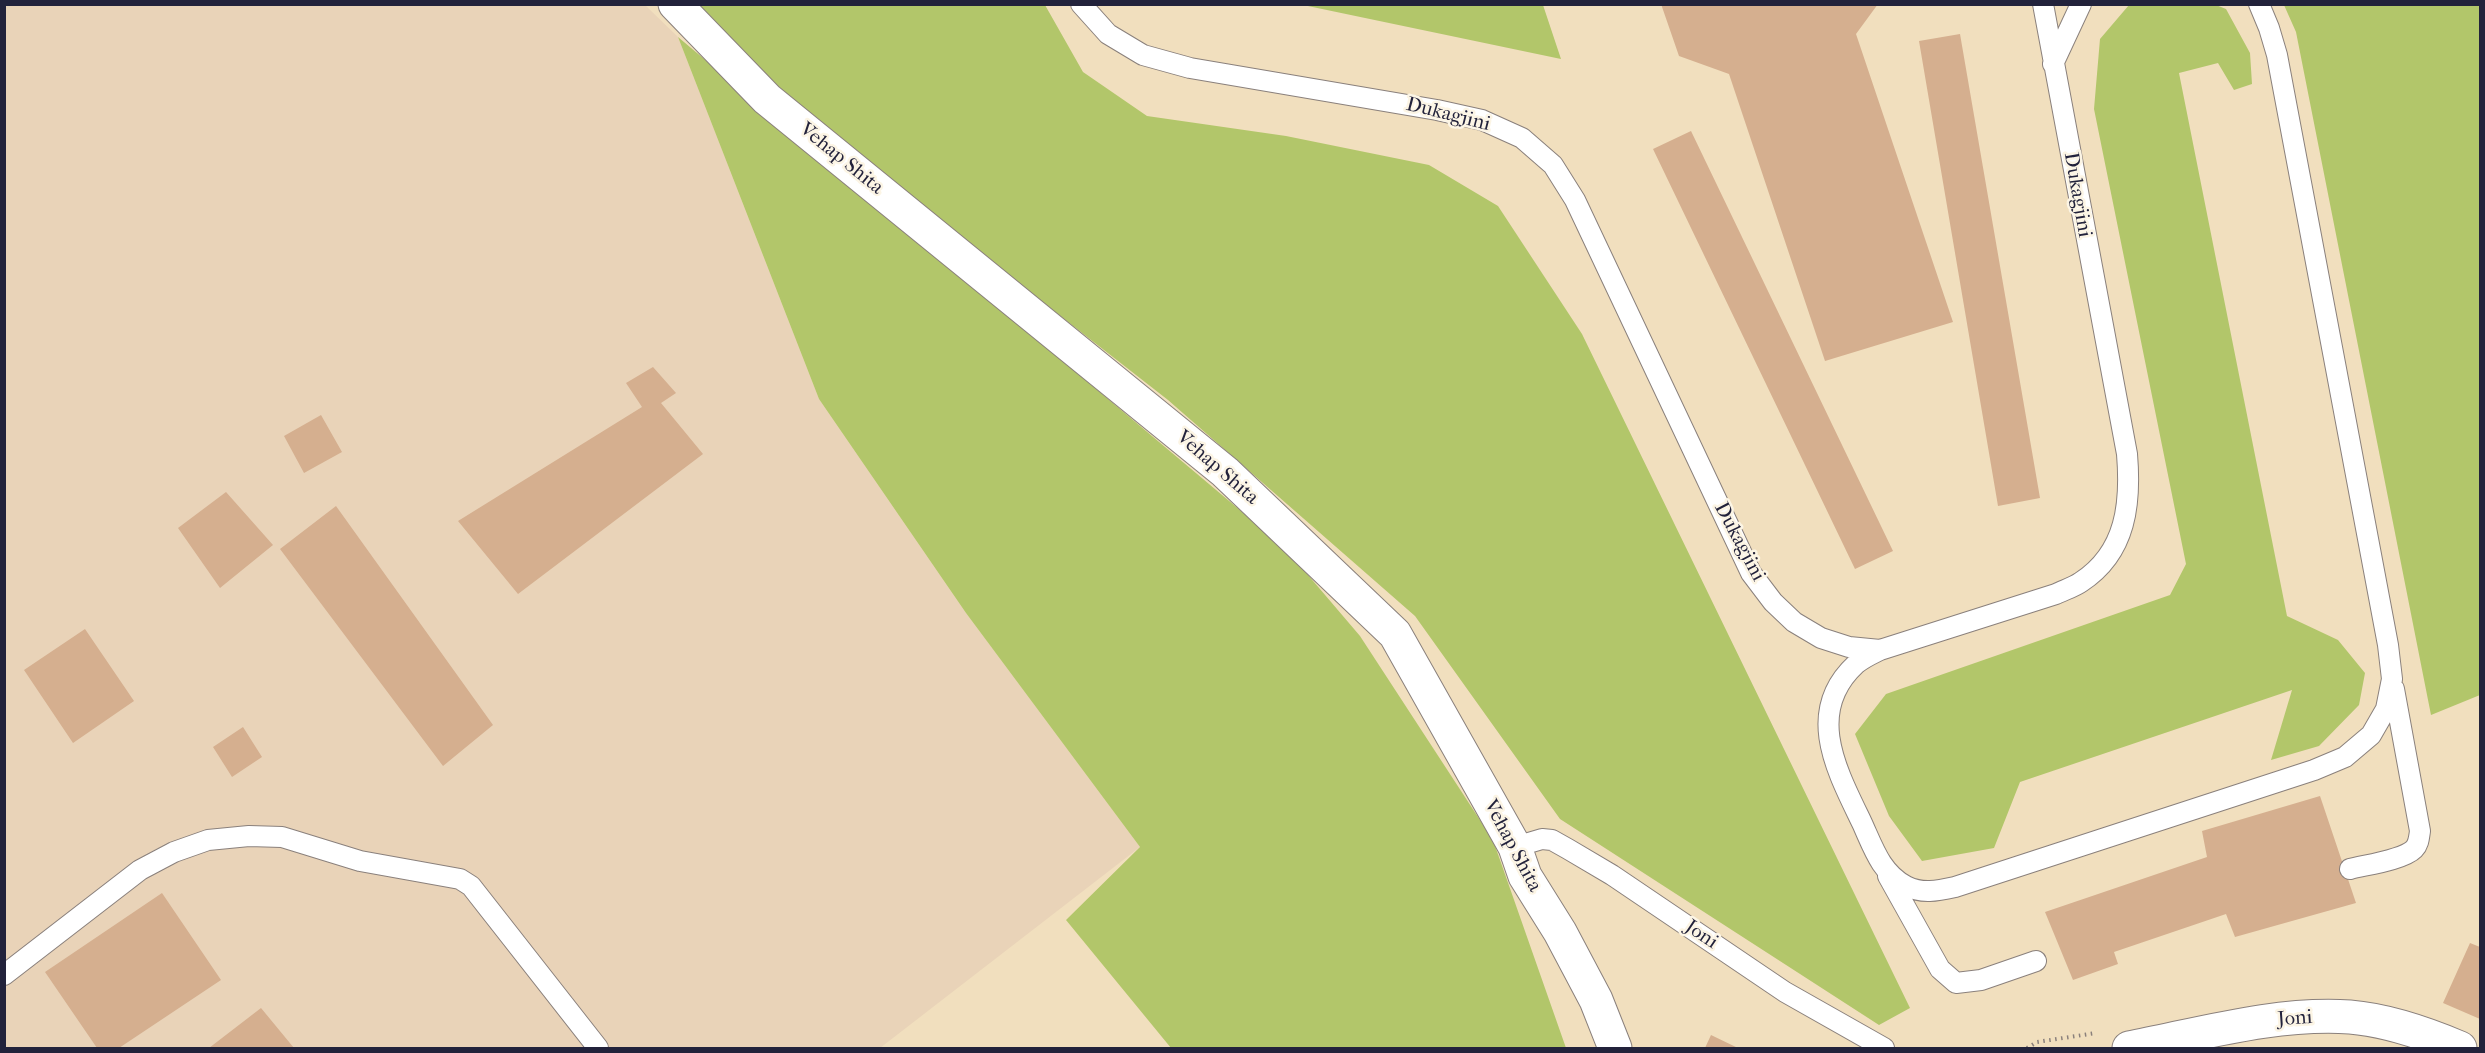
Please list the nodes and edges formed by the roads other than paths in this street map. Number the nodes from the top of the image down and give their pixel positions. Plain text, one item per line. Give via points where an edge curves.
1 (675, 4) edge
2 (1082, 4) edge
3 (2043, 4) edge
4 (2081, 4) edge
5 (2259, 4) edge
6 (2053, 64) junction
7 (1880, 650) junction
8 (2392, 679) junction
9 (1515, 847) junction
10 (2350, 869) dead end
11 (1885, 871) junction
12 (2036, 961) dead end
13 (4, 975) edge
14 (598, 1048) edge
15 (1615, 1048) edge
16 (1884, 1048) edge
17 (2129, 1048) edge
18 (2460, 1048) edge

1 - 9 street, Vehap Shita via 767,99 1225,472 1395,634
2 - 7 lane, Dukagjini via 1108,34 1143,55 1190,68 1437,110 1482,120 1522,138 1553,165 1575,200 1751,573 1794,622 1821,638 1849,647
3 - 6 lane, Dukagjini
4 - 6 lane
5 - 8 lane via 2277,55
6 - 7 lane, Dukagjini via 2127,454 2126,516 2119,538 2082,582 2056,594
7 - 11 lane via 1857,662 1842,679 1827,721 1838,773
8 - 10 lane via 2420,831 2418,843 2405,855
8 - 11 lane via 2386,709 2371,735 2344,757 2314,770 1937,891 1919,891
9 - 15 street, Vehap Shita via 1525,876 1596,1000
9 - 16 lane, Joni via 1552,840 1612,875 1785,992
11 - 12 lane via 1940,969 1956,983 1981,980
13 - 14 lane via 140,870 174,852 208,840 282,837 360,861 460,879 471,886
17 - 18 street, Joni via 2259,1022 2305,1017 2352,1017 2398,1027

